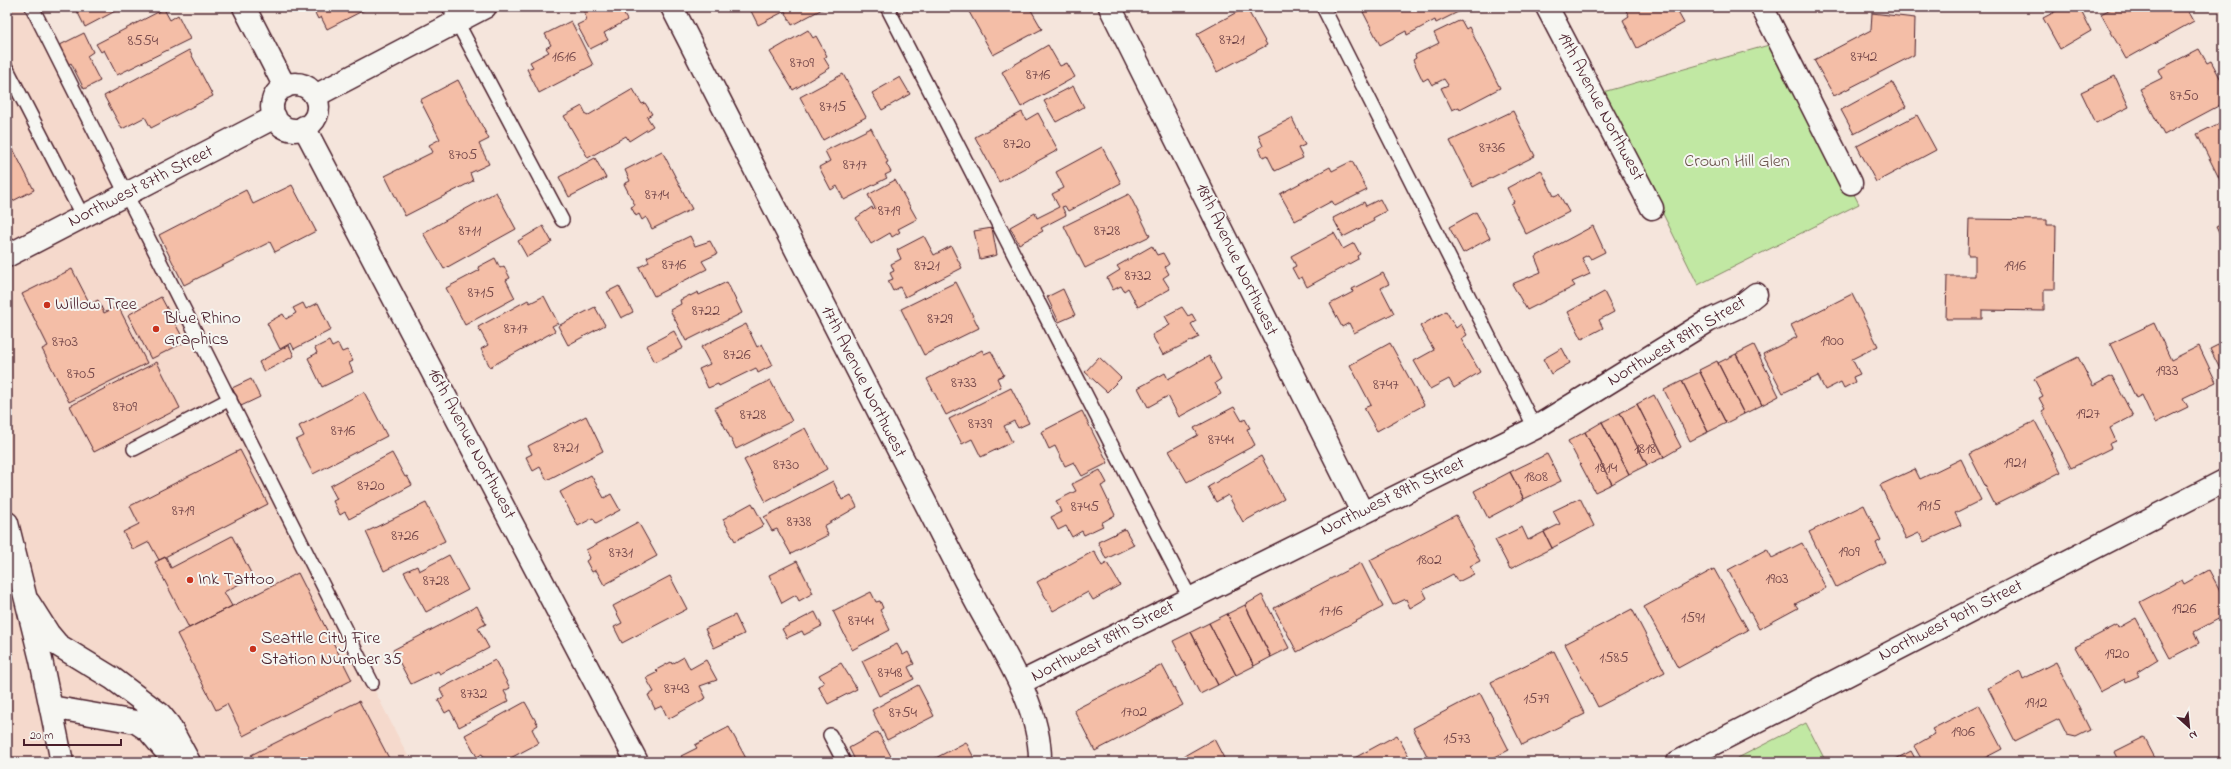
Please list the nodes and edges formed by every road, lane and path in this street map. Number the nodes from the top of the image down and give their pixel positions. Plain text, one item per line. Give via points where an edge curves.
1 (32, 7) edge
2 (244, 7) edge
3 (485, 7) edge
4 (672, 7) edge
5 (886, 7) edge
6 (1110, 7) edge
7 (1323, 7) edge
8 (1547, 7) edge
9 (1762, 7) edge
10 (452, 15) edge
11 (7, 69) edge
12 (286, 86) junction
13 (315, 96) junction
14 (275, 117) junction
15 (304, 127) junction
16 (1851, 183) dead end
17 (128, 194) junction
18 (1652, 208) dead end
19 (83, 217) junction
20 (562, 220) dead end
21 (7, 256) edge
22 (1756, 294) dead end
23 (230, 399) junction
24 (1535, 428) junction
25 (134, 449) dead end
26 (2224, 480) edge
27 (1362, 512) junction
28 (7, 523) edge
29 (1190, 598) junction
30 (27, 600) junction
31 (372, 683) dead end
32 (1020, 683) junction
33 (51, 707) junction
34 (830, 735) dead end
35 (1040, 761) edge
36 (62, 762) edge
37 (175, 762) edge
38 (189, 762) edge
39 (637, 762) edge
40 (844, 762) edge
41 (1678, 762) edge

1 - 17 lane
2 - 12 street
3 - 10 street
4 - 32 street, 17th Avenue Northwest
5 - 29 lane
6 - 27 street, 18th Avenue Northwest
7 - 24 lane
8 - 18 street, 19th Avenue Northwest
9 - 16 street
10 - 13 street
10 - 20 lane
11 - 19 lane
12 - 13 street via 303,85
12 - 14 street via 277,93 274,100
13 - 15 street via 317,114 313,121
14 - 15 street via 284,127
14 - 17 street, Northwest 87th Street
15 - 39 street, 16th Avenue Northwest
17 - 19 street, Northwest 87th Street
17 - 23 lane
19 - 21 street, Northwest 87th Street
22 - 24 street, Northwest 89th Street via 1742,305 1708,321
23 - 25 lane
23 - 31 lane
24 - 27 street, Northwest 89th Street
26 - 41 street, Northwest 90th Street
27 - 29 street, Northwest 89th Street
28 - 30 street
29 - 32 street, Northwest 89th Street
30 - 33 street
30 - 38 street via 58,645 112,678 160,714 169,725
32 - 35 street, 17th Avenue Northwest via 1036,727
33 - 36 street
33 - 37 street via 136,722 148,730
34 - 40 lane

